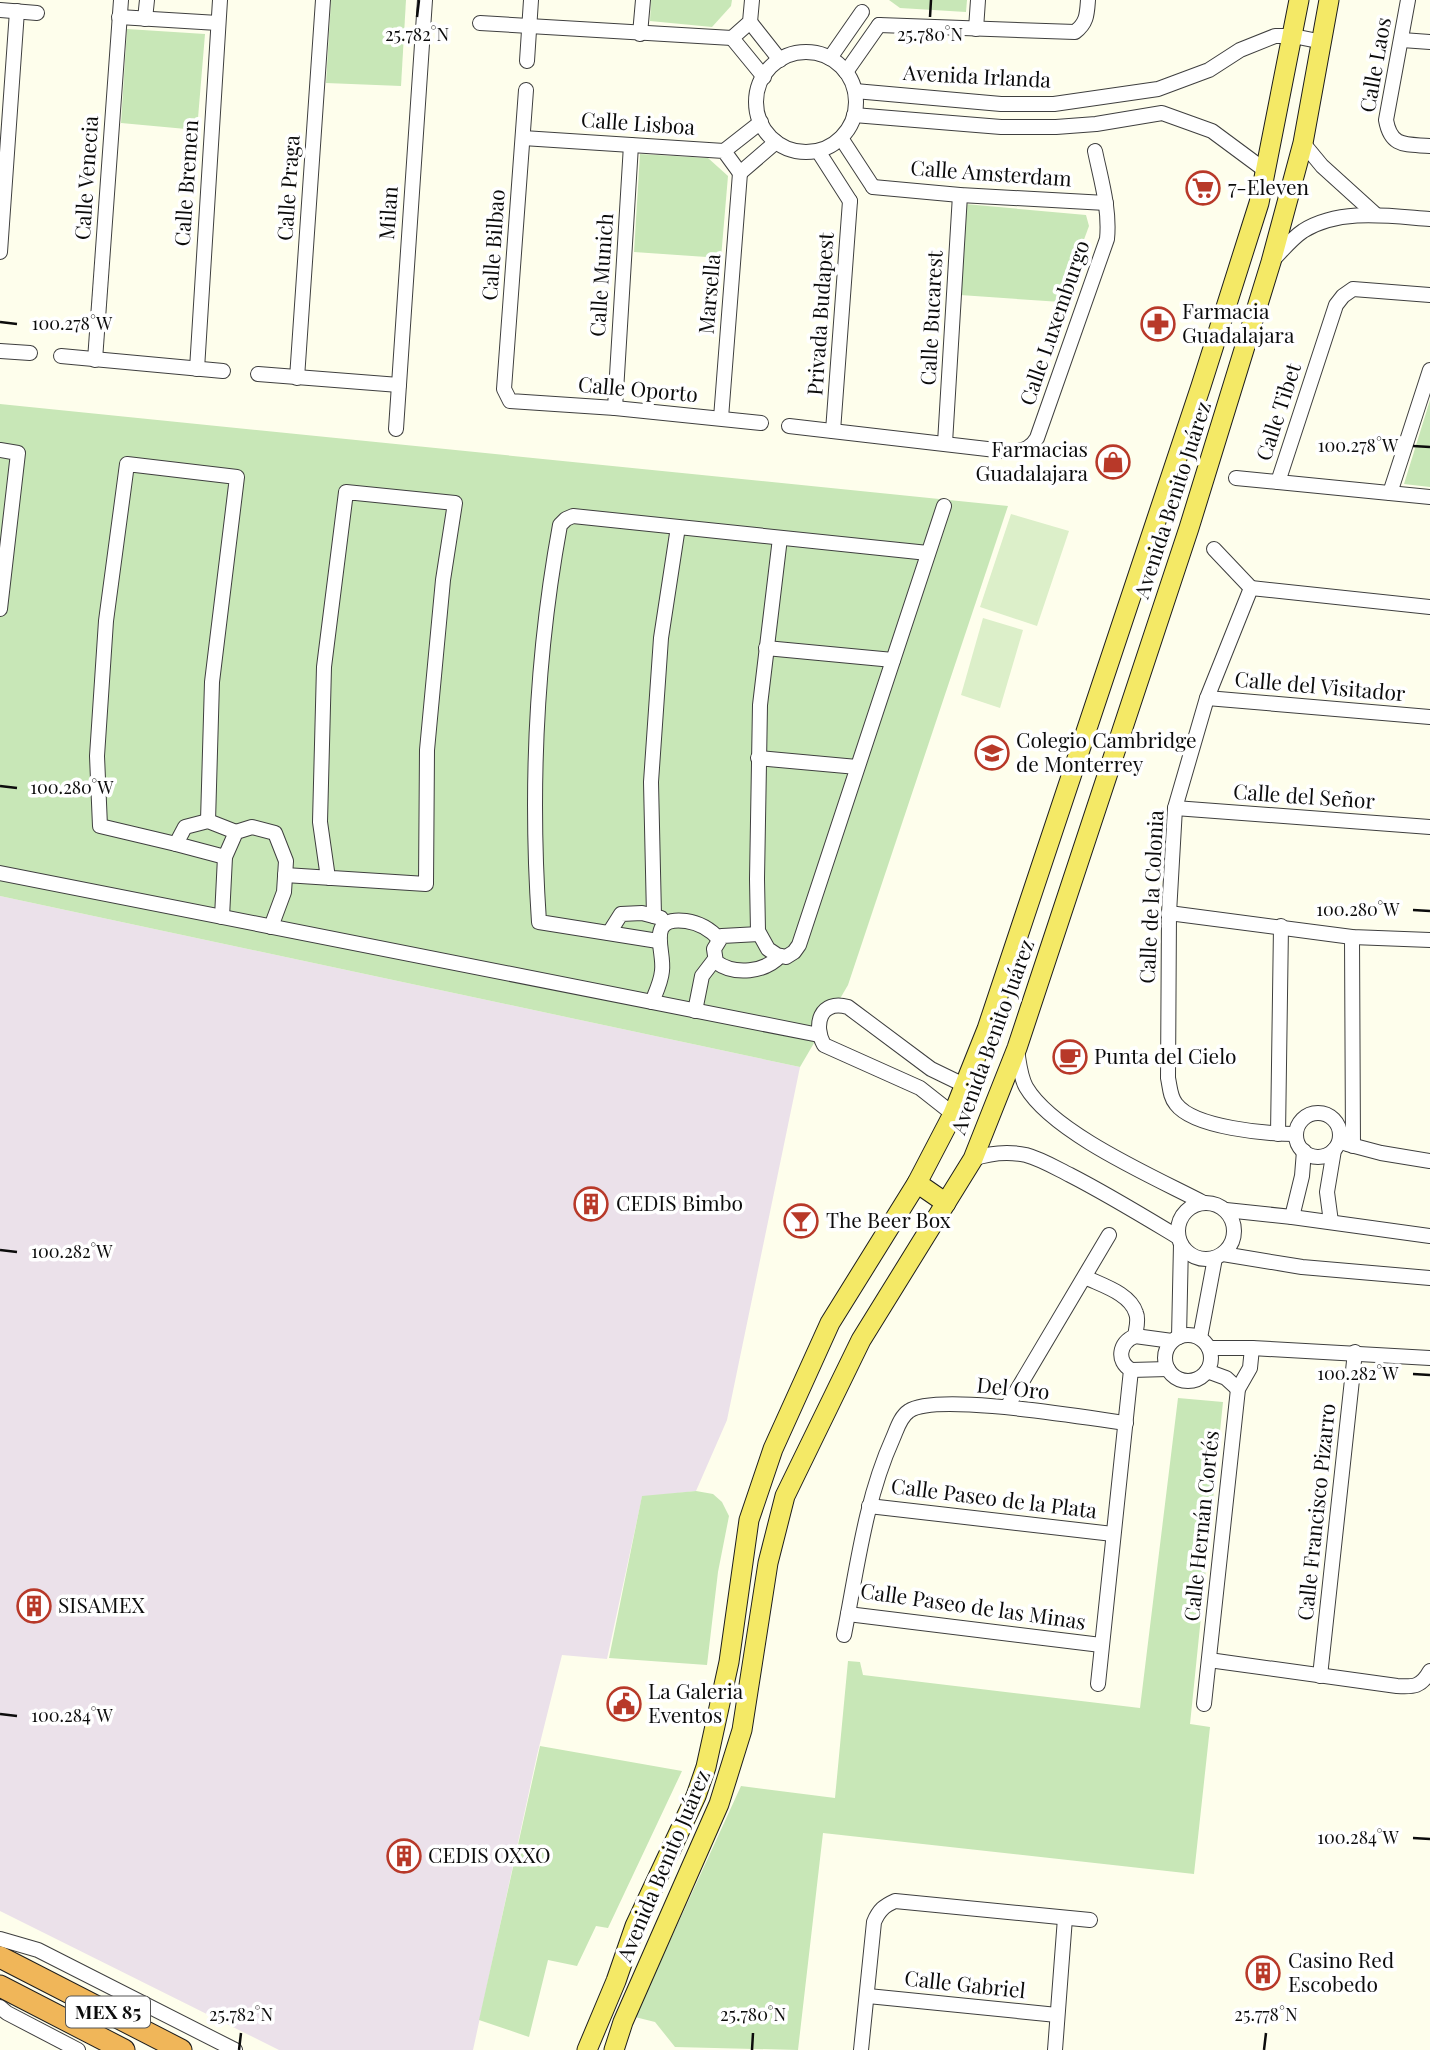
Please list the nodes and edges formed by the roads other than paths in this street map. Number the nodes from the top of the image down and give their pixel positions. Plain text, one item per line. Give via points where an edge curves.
1 (121, 0) edge
2 (147, 0) edge
3 (220, 0) edge
4 (323, 0) edge
5 (425, 0) edge
6 (531, 0) edge
7 (643, 0) edge
8 (752, 0) edge
9 (978, 0) edge
10 (1088, 0) edge
11 (1299, 0) edge
12 (1329, 0) edge
13 (1408, 0) edge
14 (862, 6) edge
15 (0, 10) edge
16 (17, 11) junction
17 (37, 13) dead end
18 (119, 17) junction
19 (145, 19) junction
20 (750, 22) junction
21 (219, 23) junction
22 (480, 23) dead end
23 (879, 25) junction
24 (529, 27) junction
25 (976, 30) junction
26 (640, 34) junction
27 (1293, 36) junction
28 (732, 38) junction
29 (1402, 40) junction
30 (1323, 41) junction
31 (1430, 42) edge
32 (830, 58) junction
33 (780, 60) junction
34 (527, 61) dead end
35 (846, 72) junction
36 (764, 76) junction
37 (1158, 89) junction
38 (526, 90) dead end
39 (855, 91) junction
40 (1162, 113) junction
41 (854, 115) junction
42 (761, 122) junction
43 (523, 138) junction
44 (841, 138) junction
45 (776, 142) junction
46 (1303, 143) junction
47 (631, 145) junction
48 (1430, 146) edge
49 (1095, 150) dead end
50 (724, 151) junction
51 (818, 151) junction
52 (1266, 171) junction
53 (740, 173) junction
54 (873, 187) junction
55 (960, 195) junction
56 (850, 201) junction
57 (1106, 203) junction
58 (1259, 203) junction
59 (1375, 214) junction
60 (1430, 219) edge
61 (0, 252) edge
62 (1271, 262) junction
63 (1430, 295) edge
64 (0, 351) edge
65 (30, 353) dead end
66 (61, 356) dead end
67 (95, 360) junction
68 (197, 369) junction
69 (1430, 370) edge
70 (223, 372) dead end
71 (258, 374) dead end
72 (297, 378) junction
73 (399, 386) junction
74 (510, 401) joint
75 (615, 408) junction
76 (721, 418) junction
77 (761, 423) dead end
78 (789, 426) dead end
79 (396, 429) dead end
80 (833, 431) junction
81 (945, 443) junction
82 (0, 450) edge
83 (1236, 478) dead end
84 (1278, 482) junction
85 (1390, 493) junction
86 (1430, 497) edge
87 (944, 506) dead end
88 (678, 527) junction
89 (780, 538) junction
90 (1214, 549) dead end
91 (928, 553) junction
92 (1251, 589) junction
93 (1430, 607) edge
94 (0, 609) edge
95 (766, 648) junction
96 (892, 660) junction
97 (1207, 698) junction
98 (1430, 717) edge
99 (758, 758) junction
100 (857, 767) junction
101 (1175, 808) junction
102 (208, 821) junction
103 (1430, 827) edge
104 (236, 832) junction
105 (176, 844) junction
106 (225, 857) junction
107 (0, 873) edge
108 (285, 875) junction
109 (328, 878) junction
110 (1169, 913) junction
111 (654, 916) junction
112 (222, 917) junction
113 (673, 921) junction
114 (1281, 926) junction
115 (271, 927) junction
116 (609, 933) junction
117 (759, 934) junction
118 (1352, 937) junction
119 (719, 939) junction
120 (1430, 940) edge
121 (658, 941) junction
122 (780, 956) junction
123 (715, 959) junction
124 (652, 1002) junction
125 (695, 1010) junction
126 (819, 1035) junction
127 (1017, 1048) junction
128 (964, 1085) junction
129 (953, 1114) junction
130 (1278, 1134) junction
131 (1296, 1134) junction
132 (1342, 1146) junction
133 (1304, 1151) junction
134 (973, 1159) junction
135 (1430, 1161) edge
136 (917, 1183) junction
137 (1202, 1202) junction
138 (946, 1203) junction
139 (1226, 1210) junction
140 (1292, 1217) junction
141 (1331, 1222) junction
142 (1110, 1235) dead end
143 (1430, 1236) edge
144 (1180, 1240) junction
145 (1219, 1256) junction
146 (1084, 1277) junction
147 (1430, 1278) edge
148 (1135, 1336) junction
149 (1176, 1339) junction
150 (1205, 1343) junction
151 (1252, 1348) junction
152 (1355, 1352) junction
153 (1430, 1358) edge
154 (1168, 1369) junction
155 (1131, 1370) junction
156 (1207, 1371) junction
157 (1238, 1390) junction
158 (1007, 1407) junction
159 (901, 1419) joint
160 (1126, 1423) junction
161 (759, 1488) junction
162 (785, 1496) junction
163 (869, 1506) junction
164 (1114, 1534) junction
165 (848, 1614) junction
166 (844, 1635) dead end
167 (1101, 1645) junction
168 (1209, 1660) junction
169 (1430, 1671) edge
170 (1320, 1675) junction
171 (1098, 1684) dead end
172 (1205, 1704) dead end
173 (1065, 1918) junction
174 (1090, 1920) dead end
175 (0, 1939) edge
176 (0, 1957) edge
177 (616, 1981) junction
178 (0, 1986) edge
179 (868, 1996) junction
180 (0, 2007) edge
181 (1057, 2015) junction
182 (623, 2022) junction
183 (590, 2043) edge
184 (78, 2050) edge
185 (124, 2050) edge
186 (181, 2050) edge
187 (236, 2050) edge
188 (614, 2050) edge
189 (862, 2050) edge
190 (1055, 2050) edge

1 - 18 street, Calle Venecia
2 - 19 street
3 - 21 street, Calle Bremen
4 - 72 street, Calle Praga
5 - 73 street, Milan
6 - 24 street
7 - 26 street
8 - 20 street
9 - 25 street
10 - 25 street via 1087,18 1075,32
11 - 27 main road, Avenida Benito Juárez
12 - 30 main road, Avenida Benito Juárez
13 - 29 street, Calle Laos
14 - 23 street
14 - 32 street
15 - 16 street
16 - 17 street
16 - 61 street
18 - 19 street
18 - 67 street, Calle Venecia
19 - 21 street
20 - 28 street
20 - 33 street
21 - 68 street, Calle Bremen
22 - 24 street
23 - 25 street
23 - 35 street
24 - 26 street
24 - 34 street
26 - 28 street
27 - 30 street, Avenida Irlanda
27 - 37 street, Avenida Irlanda via 1261,40 1209,70
27 - 52 main road, Avenida Benito Juárez
28 - 36 street
29 - 31 street
29 - 48 street, Calle Laos via 1386,120 1388,132 1401,144
30 - 46 main road, Avenida Benito Juárez
32 - 33 street via 796,53
32 - 35 street
33 - 36 street
35 - 39 street
36 - 42 street via 758,91
37 - 39 street, Avenida Irlanda via 1054,104
37 - 40 street
38 - 43 street, Calle Bilbao
39 - 41 street
40 - 41 street via 1056,127
40 - 52 street via 1212,131
41 - 44 street
42 - 45 street
42 - 50 street
43 - 47 street, Calle Lisboa
43 - 74 street, Calle Bilbao via 504,389
44 - 51 street
44 - 54 street
45 - 51 street via 796,151
45 - 53 street
46 - 59 street
46 - 62 main road, Avenida Benito Juárez
47 - 50 street, Calle Lisboa
47 - 75 street, Calle Munich
49 - 57 street, Calle Luxemburgo
50 - 53 street
51 - 56 street
52 - 58 main road, Avenida Benito Juárez
53 - 76 street, Marsella
54 - 55 street, Calle Amsterdam
54 - 56 street
55 - 57 street, Calle Amsterdam
55 - 81 street, Calle Bucarest
56 - 80 street, Privada Budapest
57 - 81 street, Calle Luxemburgo via 1107,239 1037,438 1026,450 1013,452
58 - 62 main road via 1262,248
58 - 128 main road, Avenida Benito Juárez via 987,1029
59 - 60 street
59 - 62 street via 1340,219 1302,232
62 - 127 main road, Avenida Benito Juárez via 1189,528
63 - 84 street, Calle Tibet via 1353,289 1343,296 1336,305
64 - 65 street
66 - 67 street
67 - 68 street
68 - 70 street
69 - 85 street
71 - 72 street
72 - 73 street
73 - 79 street, Milan
74 - 75 street, Calle Oporto
75 - 76 street, Calle Oporto
76 - 77 street, Calle Oporto
78 - 80 street
80 - 81 street
82 - 94 street via 18,453
83 - 84 street
84 - 85 street, Calle Tibet
85 - 86 street, Calle Tibet
87 - 91 street
88 - 89 street
88 - 111 street via 661,638 651,782
88 - 116 street via 573,516 560,525 556,547 536,723 539,922
89 - 91 street
89 - 95 street
90 - 92 street
91 - 96 street
92 - 93 street
92 - 97 street, Calle de la Colonia
95 - 96 street
95 - 99 street
96 - 100 street
97 - 98 street, Calle del Visitador
97 - 101 street, Calle de la Colonia
99 - 100 street
99 - 117 street
100 - 122 street via 799,945 786,957
101 - 103 street, Calle del Señor
101 - 110 street, Calle de la Colonia
102 - 104 street
102 - 105 street via 185,827
102 - 105 street via 212,681 237,477 127,464 106,621 97,756 100,826
104 - 106 street
104 - 108 street via 252,827 275,833 286,861
105 - 106 street
106 - 112 street
107 - 112 street
108 - 109 street
108 - 115 street
109 - 109 street via 425,884 427,750 455,503 346,492 324,667 320,822
110 - 114 street
110 - 130 street, Calle de la Colonia via 1168,1078 1174,1103 1182,1111 1221,1125
111 - 113 street
111 - 116 street via 621,914
112 - 115 street
113 - 119 street via 703,926
113 - 121 street via 664,925
114 - 118 street
114 - 130 street
115 - 124 street
116 - 121 street
117 - 119 street
117 - 122 street via 768,949
118 - 120 street
118 - 132 street
119 - 123 street
121 - 124 street via 663,969
122 - 123 street via 759,970 723,967
123 - 125 street via 702,976
124 - 125 street
125 - 126 street
126 - 128 street via 825,1010 848,1007 931,1069
126 - 129 street via 824,1045 920,1088
127 - 134 main road, Avenida Benito Juárez
127 - 137 street via 1025,1085 1044,1110 1112,1156
128 - 129 main road, Avenida Benito Juárez
129 - 136 main road, Avenida Benito Juárez
130 - 131 street, Calle de la Colonia
131 - 132 street via 1306,1116 1320,1113 1337,1123
131 - 133 street
132 - 133 street via 1316,1157
132 - 135 street
132 - 141 street via 1327,1192
133 - 140 street
134 - 138 main road, Avenida Benito Juárez
134 - 144 street via 1004,1153 1044,1161
136 - 138 main road
136 - 161 main road, Avenida Benito Juárez via 830,1323
137 - 139 street
137 - 144 street via 1183,1214
138 - 162 main road, Avenida Benito Juárez via 861,1340
139 - 140 street
139 - 145 street via 1235,1233 1229,1248
140 - 141 street
141 - 143 street
142 - 146 street
144 - 145 street via 1191,1256
144 - 149 street
145 - 147 street
145 - 150 street
146 - 148 street via 1128,1301 1136,1313
146 - 158 street
148 - 149 street
148 - 155 street, Calle Paseo de las Minas via 1121,1351 1123,1364
149 - 150 street via 1186,1335
149 - 154 street via 1165,1354
150 - 151 street
150 - 156 street via 1211,1356
151 - 152 street
151 - 157 street, Calle Hernán Cortés via 1250,1368
152 - 153 street
152 - 170 street, Calle Francisco Pizarro
154 - 155 street
154 - 156 street via 1187,1381
155 - 160 street, Calle Paseo de las Minas
156 - 157 street via 1226,1378
157 - 168 street, Calle Hernán Cortés
158 - 159 street, Del Oro via 923,1404
158 - 160 street, Del Oro
159 - 163 street, Calle Paseo de las Minas
160 - 164 street, Calle Paseo de las Minas
161 - 162 main road
161 - 177 main road, Avenida Benito Juárez via 749,1520 712,1746 696,1796 635,1926
162 - 182 main road, Avenida Benito Juárez via 768,1563 742,1730 719,1804
163 - 164 street, Calle Paseo de la Plata
163 - 165 street, Calle Paseo de las Minas
164 - 167 street, Calle Paseo de las Minas
165 - 166 street
165 - 167 street, Calle Paseo de las Minas
167 - 171 street
168 - 170 street
168 - 172 street, Calle Hernán Cortés
169 - 170 street via 1417,1687
173 - 174 street
173 - 179 street via 895,1901 883,1907 874,1922
173 - 181 street
175 - 187 street via 38,1950
176 - 186 highway, MEX 85
177 - 182 main road
177 - 183 main road, Avenida Benito Juárez
178 - 185 highway, MEX 85
179 - 181 street, Calle Gabriel
179 - 189 street
180 - 184 street
181 - 190 street
182 - 183 main road
182 - 188 main road, Avenida Benito Juárez

